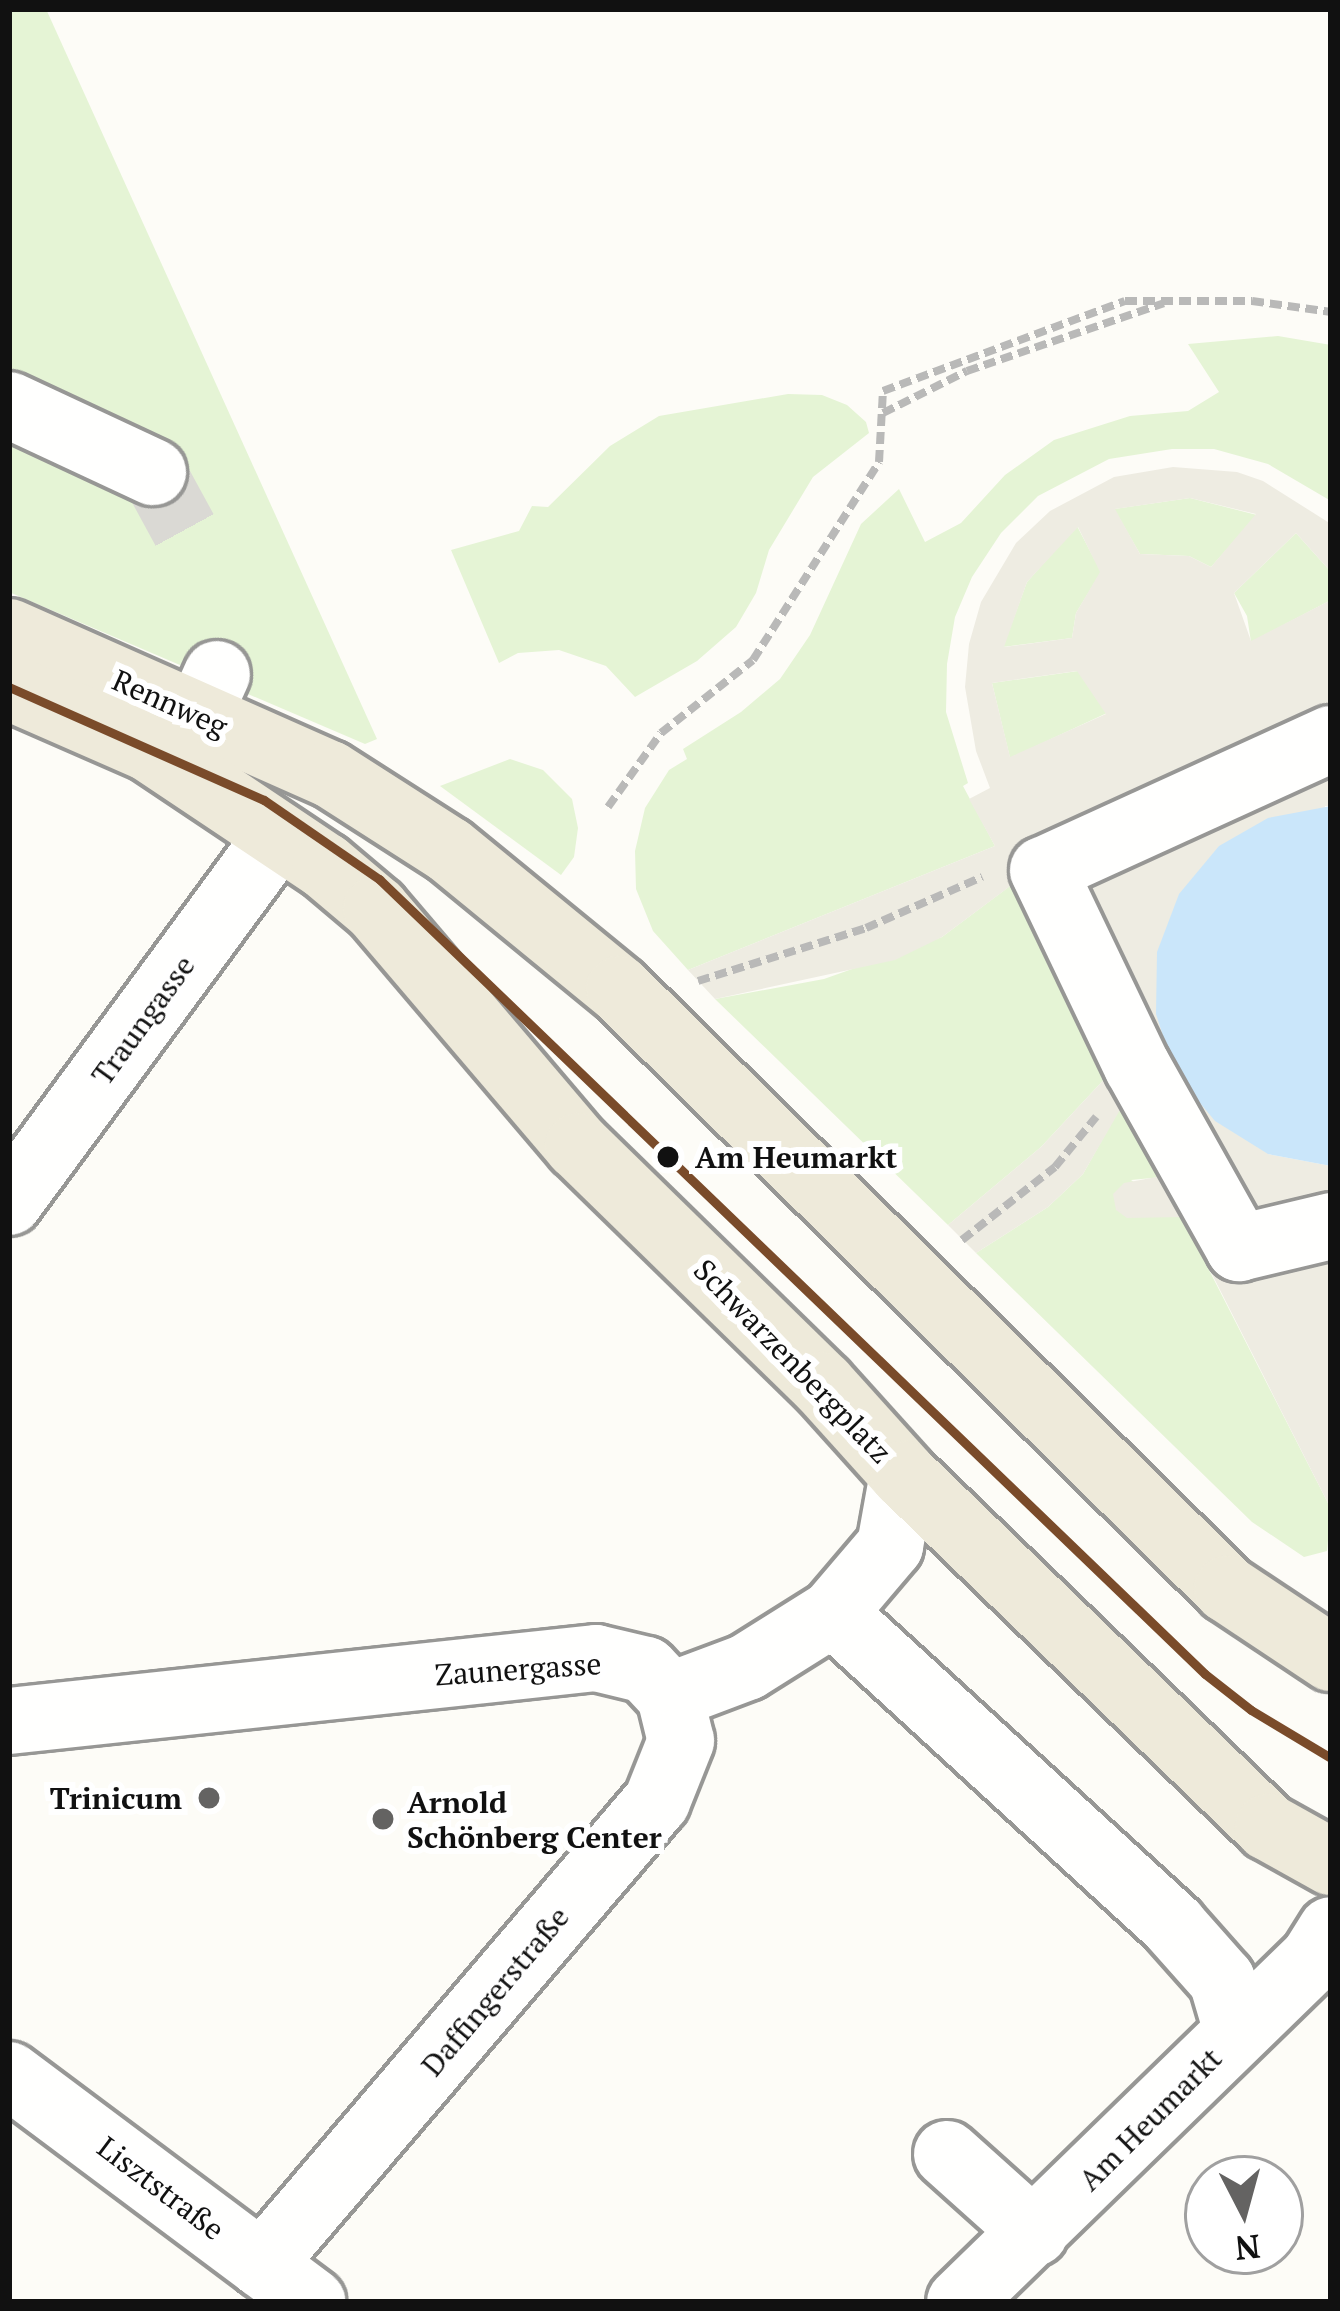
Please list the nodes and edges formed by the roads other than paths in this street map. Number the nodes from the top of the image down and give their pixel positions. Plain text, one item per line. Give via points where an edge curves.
1 (15, 397) edge
2 (153, 472) tunnel mouth
3 (9, 632) edge
4 (9, 687) edge
5 (1331, 739) edge
6 (277, 837) junction
7 (9, 1202) edge
8 (1331, 1226) edge
9 (903, 1474) junction
10 (833, 1612) junction
11 (1331, 1658) edge
12 (670, 1696) junction
13 (9, 1720) edge
14 (1331, 1862) edge
15 (1331, 1930) edge
16 (1237, 2032) junction
17 (9, 2075) edge
18 (947, 2154) dead end
19 (1035, 2233) junction
20 (287, 2283) edge
21 (960, 2302) edge

1 - 2 street
3 - 11 main road, Rennweg via 208,695 448,850 620,989 1227,1589
4 - 6 main road, Rennweg via 150,749
5 - 8 street via 1042,870 1137,1066 1239,1248
6 - 7 street, Traungasse
6 - 9 main road, Schwarzenbergplatz via 376,909 578,1146 824,1385
9 - 10 street via 890,1546
9 - 14 main road, Schwarzenbergplatz via 1268,1827
10 - 12 street via 747,1667
10 - 16 street via 1174,1926 1222,1980
12 - 13 street, Zaunergasse via 646,1670 596,1658
12 - 20 street, Daffingerstraße via 682,1741 657,1801
15 - 16 street, Am Heumarkt
16 - 19 street, Am Heumarkt
17 - 20 street, Lisztstraße
18 - 19 street
19 - 21 street, Am Heumarkt

